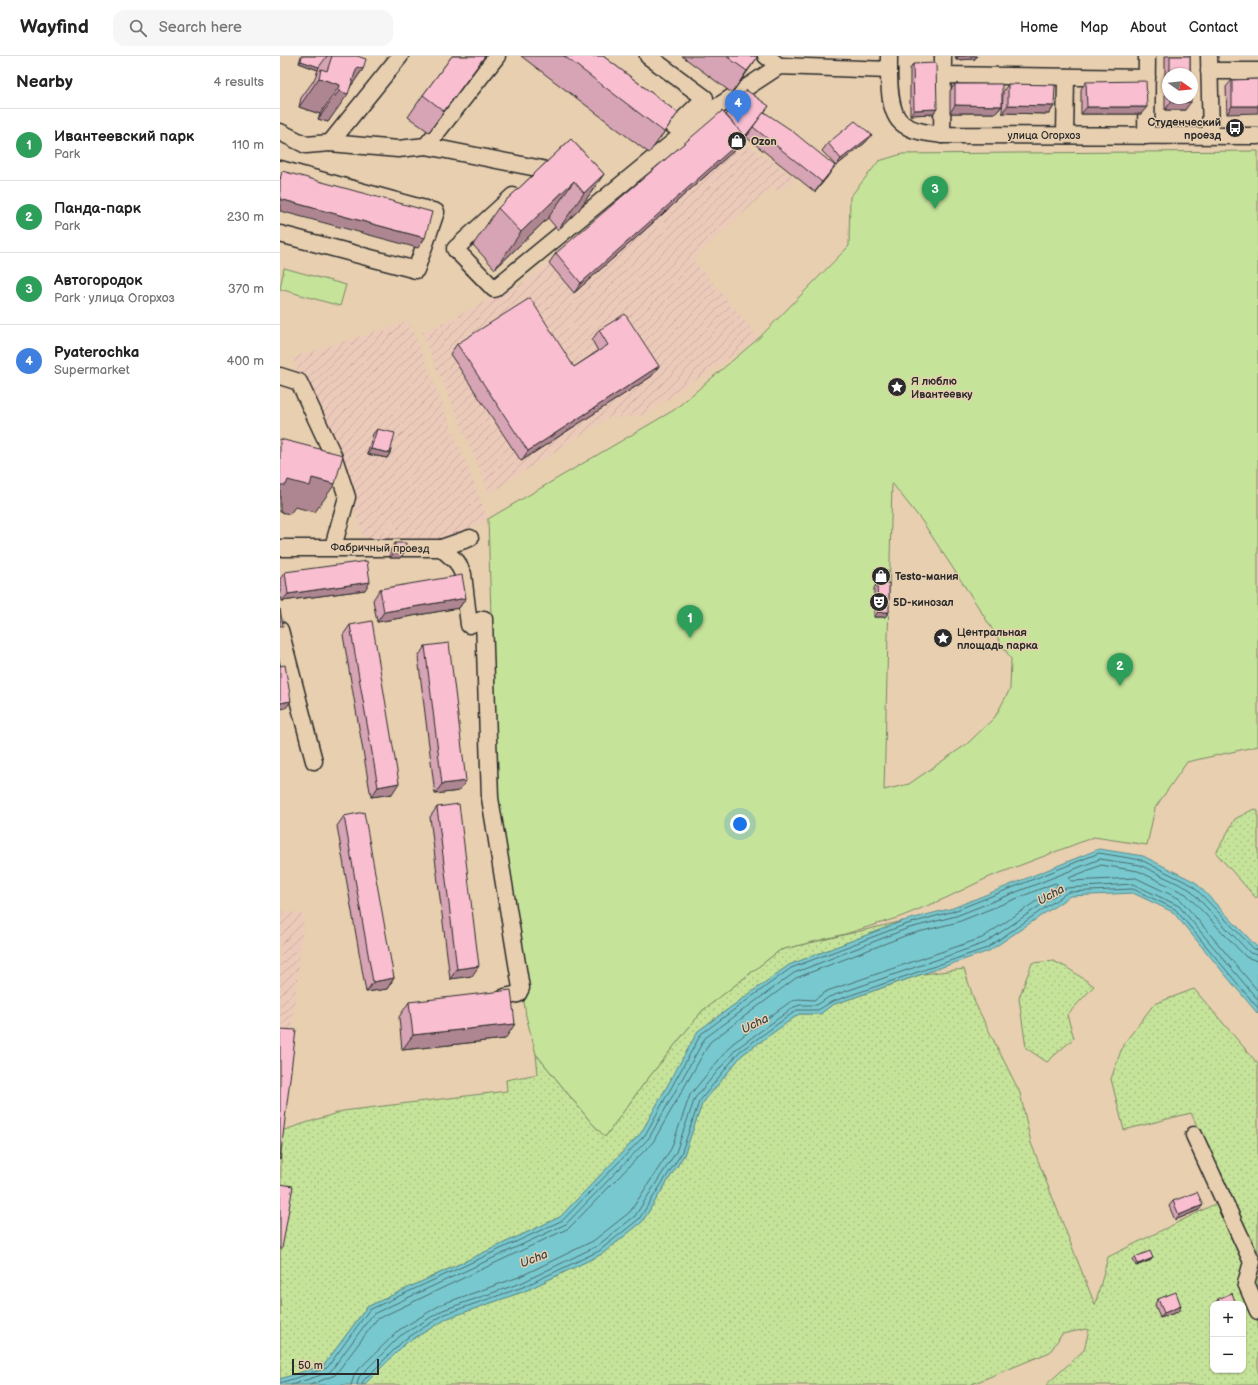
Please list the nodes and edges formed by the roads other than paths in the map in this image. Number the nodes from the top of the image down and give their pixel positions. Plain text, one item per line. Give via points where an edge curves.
1 (400, 56) edge
2 (497, 56) edge
3 (648, 56) edge
4 (766, 56) edge
5 (943, 56) edge
6 (1147, 56) edge
7 (861, 63) edge
8 (889, 63) edge
9 (1209, 64) edge
10 (779, 66) junction
11 (1258, 71) edge
12 (943, 75) junction
13 (1066, 77) junction
14 (1147, 78) junction
15 (638, 99) edge
16 (280, 132) edge
17 (942, 135) junction
18 (1065, 135) junction
19 (1210, 135) junction
20 (1146, 136) junction
21 (1258, 136) edge
22 (330, 143) junction
23 (426, 146) junction
24 (280, 169) edge
25 (533, 178) junction
26 (588, 194) junction
27 (280, 234) edge
28 (280, 376) edge
29 (470, 538) dead end
30 (333, 547) junction
31 (280, 548) edge
32 (441, 548) junction
33 (280, 630) edge
34 (314, 761) dead end
35 (505, 997) edge
36 (1194, 1135) dead end
37 (1258, 1312) edge

1 - 22 street
2 - 23 street
3 - 15 street via 705,98 675,127
4 - 10 street
5 - 12 street
6 - 14 street
7 - 8 street
7 - 10 street
8 - 17 street, улица Огорхоз via 890,96 899,121 920,131
9 - 11 street
9 - 19 street
10 - 26 street
12 - 13 street
12 - 17 street
13 - 14 street
13 - 18 street
14 - 20 street
16 - 22 street via 306,145
17 - 18 street, улица Огорхоз
18 - 20 street, улица Огорхоз
19 - 20 street, улица Огорхоз
19 - 21 street, улица Огорхоз
22 - 23 street via 398,149
23 - 25 street
24 - 27 street via 436,212 416,270
25 - 26 street
25 - 26 street via 455,249 494,288
28 - 30 street via 299,382 333,455 347,497
29 - 32 street
30 - 31 street, Фабричный проезд
30 - 32 street, Фабричный проезд
32 - 35 street, Фабричный проезд via 457,562 463,574 469,626 484,619 490,798 521,988 518,994
33 - 34 street
36 - 37 street via 1252,1262 1246,1283

